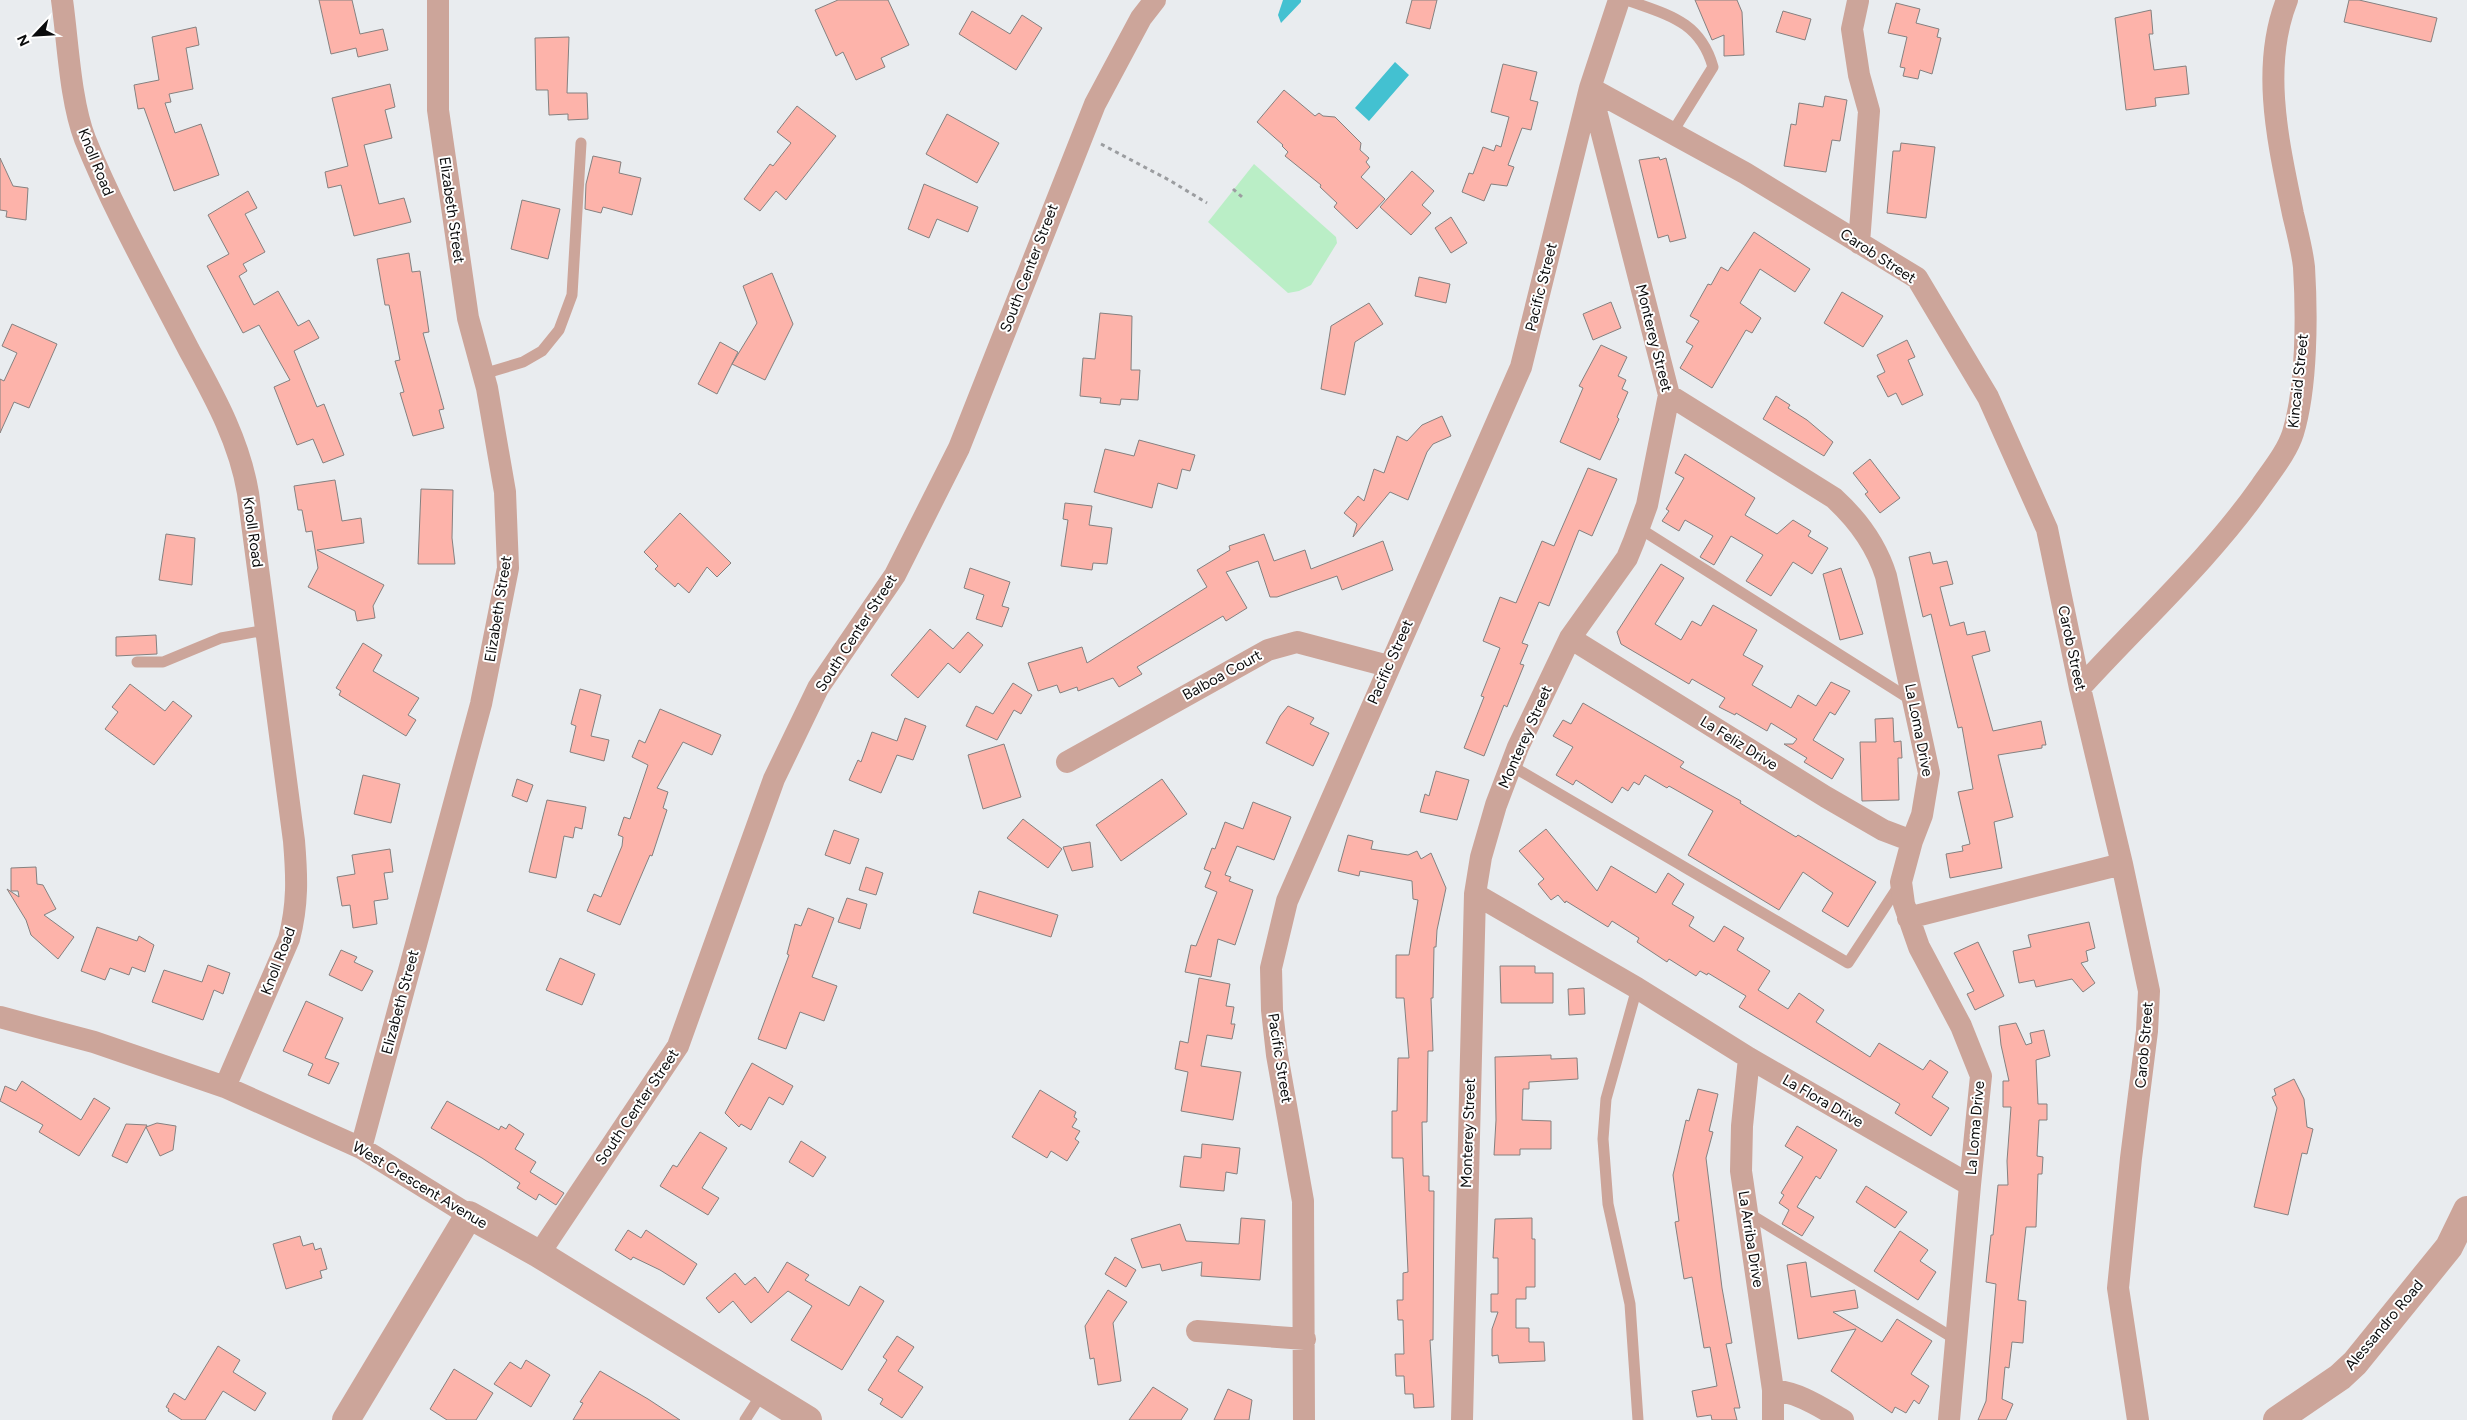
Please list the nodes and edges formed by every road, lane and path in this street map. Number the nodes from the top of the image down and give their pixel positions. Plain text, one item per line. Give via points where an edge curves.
1 (62, 0) edge
2 (438, 0) edge
3 (1155, 0) edge
4 (1618, 0) edge
5 (1627, 0) edge
6 (1858, 0) edge
7 (2287, 0) edge
8 (1590, 88) junction
9 (1672, 133) junction
10 (1096, 142) dead end
11 (581, 143) dead end
12 (1233, 189) dead end
13 (1242, 197) dead end
14 (1207, 203) dead end
15 (1859, 243) junction
16 (483, 374) junction
17 (1669, 395) junction
18 (1639, 528) junction
19 (266, 630) junction
20 (1570, 638) junction
21 (137, 662) dead end
22 (1388, 666) junction
23 (2080, 688) junction
24 (1914, 702) junction
25 (1067, 762) dead end
26 (1510, 765) junction
27 (1912, 840) junction
28 (2122, 864) junction
29 (1901, 882) junction
30 (1475, 894) junction
31 (1908, 918) junction
32 (1637, 988) junction
33 (0, 1017) edge
34 (1749, 1058) junction
35 (225, 1087) junction
36 (360, 1148) junction
37 (1970, 1185) junction
38 (2467, 1210) edge
39 (1746, 1212) junction
40 (470, 1215) junction
41 (539, 1254) junction
42 (1197, 1331) dead end
43 (1305, 1339) junction
44 (1955, 1340) junction
45 (1773, 1390) junction
46 (763, 1392) junction
47 (346, 1420) edge
48 (746, 1420) edge
49 (808, 1420) edge
50 (1304, 1420) edge
51 (1462, 1420) edge
52 (1638, 1420) edge
53 (1773, 1420) edge
54 (1843, 1420) edge
55 (1949, 1420) edge
56 (2138, 1420) edge
57 (2277, 1420) edge

1 - 19 street, Knoll Road via 76,104 84,137 110,198 226,420 243,464
2 - 16 street, Elizabeth Street via 438,110 468,318
3 - 41 street, South Center Street via 1141,18 1095,104 959,448 894,575 818,688 774,779 678,1046
4 - 8 street, Pacific Street
5 - 9 lane via 1679,19 1698,33 1710,53 1714,67
6 - 15 street via 1852,29 1869,111
7 - 23 street, Kincaid Street via 2274,48 2273,92 2280,150 2304,266 2304,347 2293,434 2280,458 2218,543
8 - 9 street, Carob Street
8 - 17 street, Monterey Street
8 - 22 street, Pacific Street via 1521,367
9 - 15 street, Carob Street via 1745,173
10 - 14 path
11 - 16 lane via 572,295 559,330 542,350 523,362
12 - 13 path
15 - 23 street, Carob Street via 1917,278 1988,397 2047,529
16 - 36 street, Elizabeth Street via 505,492 508,568 481,704
17 - 18 street, Monterey Street via 1649,496
17 - 24 street, La Loma Drive via 1834,498 1851,513 1879,554
18 - 20 street, Monterey Street via 1627,558
18 - 24 lane
19 - 21 lane via 221,638 163,662
19 - 35 street, Knoll Road via 298,889 289,939
20 - 26 street, Monterey Street
20 - 27 street, La Feliz Drive via 1826,797 1883,830
22 - 25 street, Balboa Court via 1297,642 1268,650
22 - 43 street, Pacific Street via 1286,901 1271,968 1277,1055 1303,1201
23 - 28 street, Carob Street
24 - 27 street, La Loma Drive via 1929,773 1924,808
26 - 29 lane via 1848,963
26 - 30 street, Monterey Street via 1481,857
27 - 29 street, La Loma Drive
28 - 31 street
28 - 56 street, Carob Street via 2149,991 2118,1288
29 - 31 street, La Loma Drive
30 - 32 street, La Flora Drive
30 - 51 street, Monterey Street
31 - 37 street, La Loma Drive via 1919,947 1961,1026 1981,1076
32 - 34 street, La Flora Drive
32 - 52 lane via 1606,1099 1603,1139 1608,1204 1630,1304
33 - 35 street, West Crescent Avenue via 94,1042
34 - 37 street, La Flora Drive
34 - 39 street, La Arriba Drive via 1741,1171
35 - 36 street, West Crescent Avenue
36 - 40 street, West Crescent Avenue
37 - 44 street
38 - 57 street, Alessandro Road via 2449,1247 2355,1362 2340,1377
39 - 44 lane
39 - 45 street, La Arriba Drive
40 - 41 street, West Crescent Avenue
40 - 47 street
41 - 46 street, West Crescent Avenue
42 - 43 street
43 - 50 street, Pacific Street
44 - 55 street
45 - 53 street, La Arriba Drive
45 - 54 street via 1807,1399
46 - 48 lane
46 - 49 street, West Crescent Avenue

